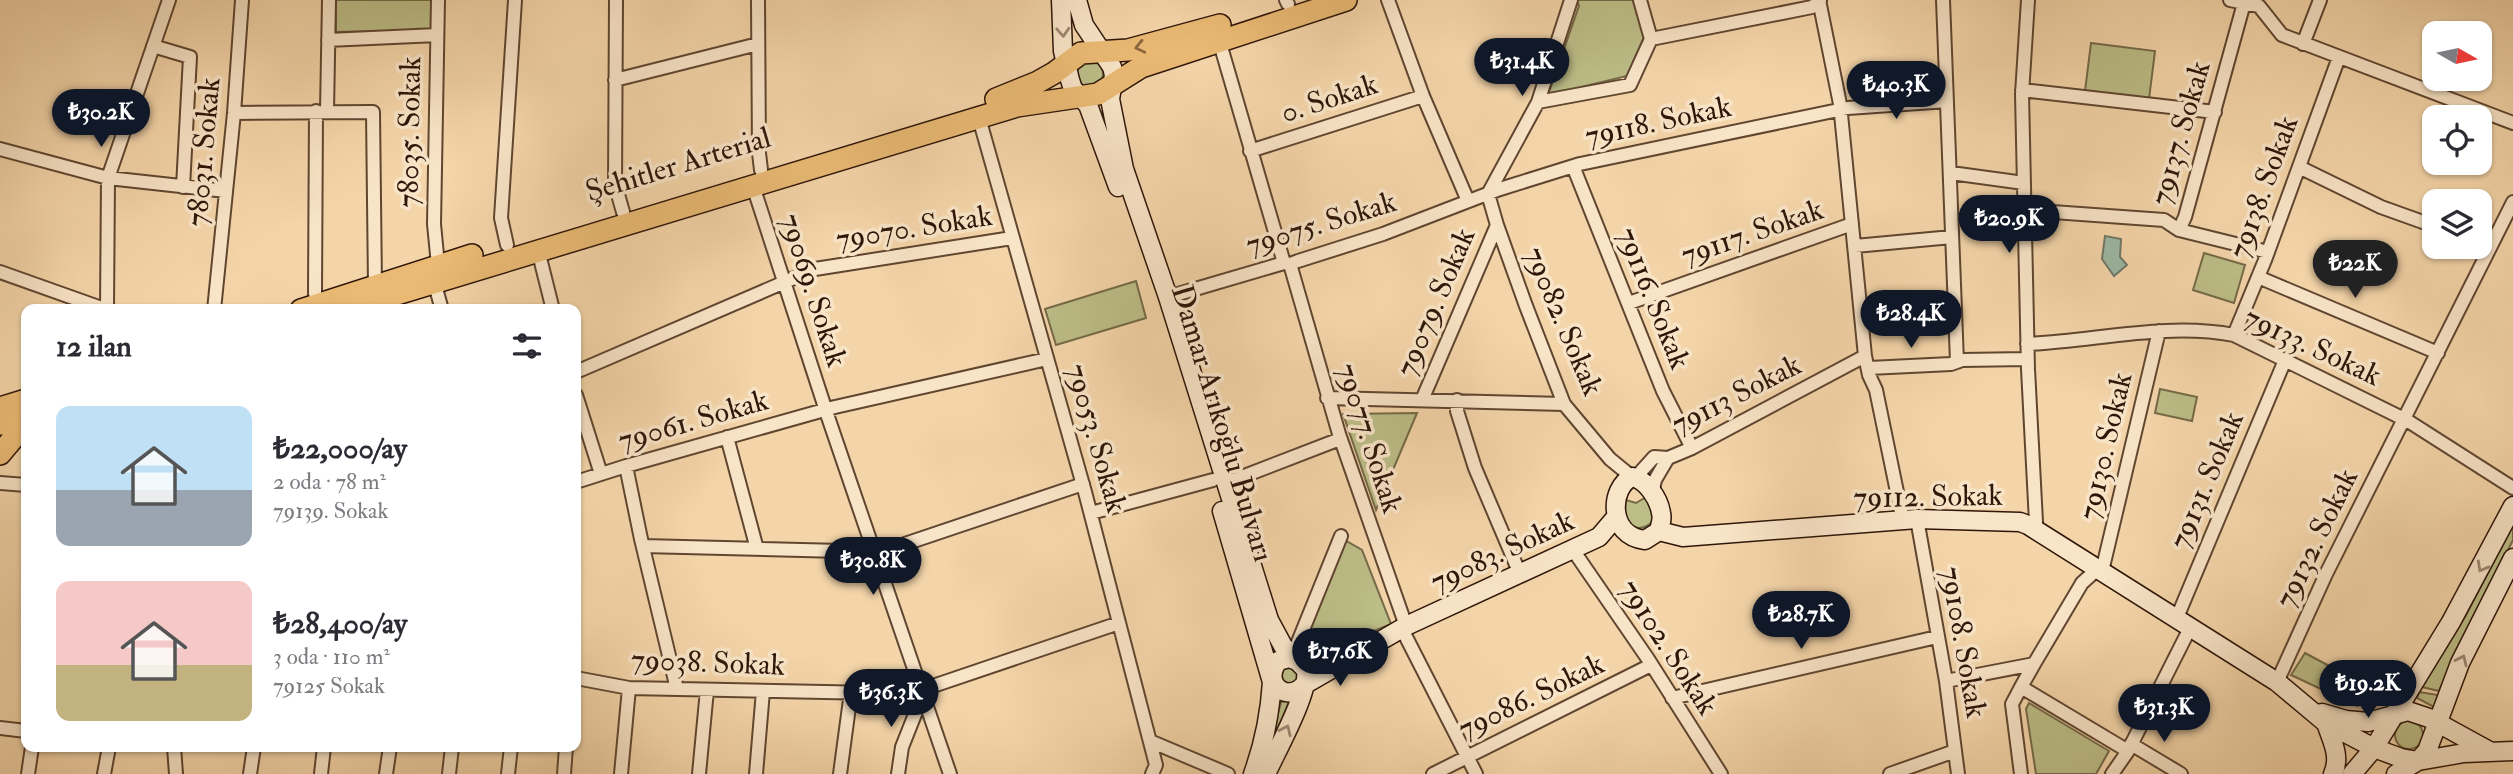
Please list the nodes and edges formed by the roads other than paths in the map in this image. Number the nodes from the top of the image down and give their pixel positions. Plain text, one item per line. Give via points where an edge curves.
1 (169, 0) edge
2 (242, 0) edge
3 (329, 0) edge
4 (438, 0) edge
5 (515, 0) edge
6 (616, 0) edge
7 (758, 0) edge
8 (1061, 0) edge
9 (1077, 0) edge
10 (1346, 0) edge
11 (1388, 0) edge
12 (1571, 0) edge
13 (1640, 0) edge
14 (1943, 0) edge
15 (2028, 0) edge
16 (2230, 0) edge
17 (2320, 0) edge
18 (1291, 1) edge
19 (1820, 1) edge
20 (2244, 3) junction
21 (437, 35) junction
22 (1651, 39) junction
23 (328, 40) junction
24 (1219, 40) junction
25 (758, 44) junction
26 (2303, 44) junction
27 (153, 46) junction
28 (1102, 50) junction
29 (2339, 57) junction
30 (1066, 63) junction
31 (615, 80) junction
32 (1113, 85) junction
33 (2022, 90) junction
34 (1080, 96) junction
35 (1423, 96) junction
36 (1947, 101) junction
37 (1538, 102) junction
38 (1841, 110) junction
39 (321, 111) junction
40 (2215, 112) junction
41 (234, 113) junction
42 (979, 118) junction
43 (2513, 123) edge
44 (0, 149) edge
45 (1251, 150) junction
46 (1573, 166) junction
47 (2300, 167) junction
48 (1951, 173) junction
49 (108, 178) junction
50 (757, 178) junction
51 (2024, 183) junction
52 (183, 187) junction
53 (226, 191) junction
54 (1488, 194) junction
55 (1468, 201) junction
56 (2513, 202) edge
57 (2025, 210) junction
58 (623, 212) junction
59 (2422, 222) edge
60 (1852, 224) junction
61 (1497, 225) junction
62 (2179, 230) junction
63 (2492, 234) edge
64 (1952, 237) junction
65 (1012, 238) junction
66 (507, 245) junction
67 (1855, 246) junction
68 (538, 250) junction
69 (2267, 252) junction
70 (2479, 259) edge
71 (1287, 263) junction
72 (0, 272) edge
73 (436, 273) junction
74 (2258, 277) junction
75 (785, 282) junction
76 (375, 286) junction
77 (1168, 297) junction
78 (1629, 303) junction
79 (90, 304) edge
80 (107, 304) edge
81 (215, 304) edge
82 (310, 304) edge
83 (318, 304) edge
84 (359, 304) edge
85 (441, 304) edge
86 (552, 304) edge
87 (2159, 331) junction
88 (2234, 335) junction
89 (2027, 344) junction
90 (2438, 353) junction
91 (1047, 359) junction
92 (2027, 359) junction
93 (2285, 360) junction
94 (1867, 362) junction
95 (1957, 362) junction
96 (581, 370) edge
97 (1327, 398) junction
98 (1422, 400) junction
99 (1457, 400) junction
100 (21, 402) edge
101 (1564, 404) junction
102 (0, 408) edge
103 (826, 410) junction
104 (21, 417) edge
105 (2405, 419) junction
106 (0, 424) edge
107 (581, 427) edge
108 (21, 429) edge
109 (727, 437) junction
110 (1340, 439) junction
111 (1692, 448) junction
112 (0, 454) edge
113 (1668, 458) junction
114 (626, 466) junction
115 (601, 474) junction
116 (581, 480) edge
117 (1629, 481) junction
118 (1219, 482) junction
119 (0, 483) edge
120 (1083, 484) junction
121 (21, 485) edge
122 (2513, 488) edge
123 (1652, 494) junction
124 (2513, 506) edge
125 (1091, 513) junction
126 (1616, 517) junction
127 (1910, 520) junction
128 (2028, 525) junction
129 (1658, 531) junction
130 (1341, 537) dead end
131 (1599, 537) junction
132 (1630, 537) junction
133 (643, 545) junction
134 (757, 548) junction
135 (1573, 550) junction
136 (876, 552) junction
137 (2511, 566) edge
138 (2095, 569) junction
139 (1520, 574) junction
140 (1119, 623) junction
141 (2183, 624) junction
142 (1406, 626) junction
143 (1937, 636) junction
144 (1298, 654) junction
145 (1355, 655) junction
146 (2034, 664) junction
147 (1651, 665) junction
148 (581, 679) edge
149 (1272, 681) junction
150 (1946, 681) junction
151 (2277, 682) junction
152 (1304, 685) junction
153 (2021, 687) junction
154 (629, 688) junction
155 (677, 689) junction
156 (707, 690) junction
157 (763, 691) junction
158 (851, 692) junction
159 (923, 694) junction
160 (1672, 698) junction
161 (2312, 710) junction
162 (2395, 713) junction
163 (2326, 723) junction
164 (2439, 724) junction
165 (0, 728) edge
166 (21, 730) edge
167 (1150, 741) junction
168 (2129, 747) junction
169 (2374, 748) junction
170 (1955, 751) junction
171 (2513, 751) edge
172 (31, 752) edge
173 (108, 752) edge
174 (174, 752) edge
175 (253, 752) edge
176 (323, 752) edge
177 (389, 752) edge
178 (451, 752) edge
179 (510, 752) edge
180 (566, 752) edge
181 (2492, 752) junction
182 (1467, 757) junction
183 (2417, 761) junction
184 (28, 774) edge
185 (104, 774) edge
186 (176, 774) edge
187 (250, 774) edge
188 (321, 774) edge
189 (386, 774) edge
190 (449, 774) edge
191 (508, 774) edge
192 (564, 774) edge
193 (621, 774) edge
194 (699, 774) edge
195 (756, 774) edge
196 (840, 774) edge
197 (898, 774) edge
198 (950, 774) edge
199 (1152, 774) edge
200 (1228, 774) edge
201 (1253, 774) edge
202 (1266, 774) edge
203 (1433, 774) edge
204 (1476, 774) edge
205 (1721, 774) edge
206 (1890, 774) edge
207 (1958, 774) edge
208 (2021, 774) edge
209 (2112, 774) edge
210 (2181, 774) edge
211 (2333, 774) edge
212 (2352, 774) edge
213 (2396, 774) edge

1 - 27 street
2 - 41 street, 78031. Sokak
3 - 23 street
4 - 21 street, 78035. Sokak
5 - 66 street via 501,218
6 - 31 street
7 - 25 street, 79069. Sokak
8 -> 30 main road
9 - 28 main road via 1084,24
10 - 24 main road
11 - 35 street
12 - 37 street
13 - 22 street
14 - 36 street
15 - 33 street
16 - 20 street
17 - 26 street
18 -> 28 main road via 1157,43
19 - 22 street via 1812,7
19 - 38 street, 79108. Sokak
20 - 26 street via 2259,6 2282,35
20 - 40 street, 79137. Sokak
21 - 23 street
21 - 73 street, 78035. Sokak
22 - 37 street via 1630,85
23 - 39 street
24 - 32 main road via 1141,67
24 - 45 street, 79077. Sokak
25 - 31 street
25 - 50 street, 79069. Sokak
26 - 29 street
27 - 49 street
27 - 52 street via 190,57
28 - 30 main road via 1081,52
28 - 32 main road via 1112,66
29 - 43 street
29 - 47 street, 79138. Sokak
30 - 34 main road via 1073,89
30 - 50 main road, Şehitler Arterial via 1009,95
31 - 58 street via 615,184
32 - 34 main road via 1098,94
32 - 77 main road, Damar Arıkoğlu Bulvarı via 1110,99 1124,169
33 - 40 street
33 - 51 street
34 - 42 main road, Şehitler Arterial via 1028,103
34 - 118 main road, Damar Arıkoğlu Bulvarı via 1088,105 1113,172
35 - 45 street, 0. Sokak
35 - 55 street
36 - 38 street, 79118. Sokak
36 - 48 street
37 - 54 street
38 - 46 street, 79118. Sokak
38 - 60 street, 79108. Sokak
39 - 41 street
39 - 76 street via 373,111
39 - 82 street via 315,293
40 - 62 street, 79137. Sokak
41 - 53 street, 78031. Sokak
42 - 50 main road, Şehitler Arterial
42 - 65 street, 79053. Sokak
44 - 49 street
45 - 71 street, 79077. Sokak
46 - 54 street, 79118. Sokak
46 - 78 street, 79116. Sokak
47 - 59 street
47 - 69 street, 79138. Sokak
48 - 51 street
48 - 64 street
49 - 52 street
49 - 80 street
50 - 58 main road, Şehitler Arterial
50 - 68 main road, Şehitler Arterial
50 - 75 street, 79069. Sokak
51 - 57 street
52 - 53 street
53 - 81 street, 78031. Sokak
54 - 55 street, 79075. Sokak
54 - 61 street, 79082. Sokak
55 - 71 street, 79075. Sokak via 1383,234
56 - 63 street, 79132. Sokak
57 - 62 street via 2164,220
57 - 89 street
58 - 66 main road, Şehitler Arterial
60 - 67 street, 79108. Sokak
60 - 78 street, 79117. Sokak
61 - 98 street, 79079. Sokak
61 - 101 street, 79082. Sokak
62 - 69 street, 79137. Sokak
64 - 67 street
64 - 95 street
65 - 75 street, 79070. Sokak via 815,269
65 - 91 street, 79053. Sokak
66 - 73 main road, Şehitler Arterial
67 - 94 street, 79108. Sokak
68 - 73 main road, Şehitler Arterial
68 - 86 street
69 - 74 street, 79138. Sokak
70 - 90 street, 79132. Sokak
71 - 77 street, 79075. Sokak
71 - 97 street, 79077. Sokak
72 - 79 street
73 - 76 main road, Şehitler Arterial
73 - 84 main road, Şehitler Arterial
73 - 85 street, 78035. Sokak
74 - 88 street, 79138. Sokak
74 - 90 street
75 - 96 street, 79070. Sokak
75 - 103 street, 79069. Sokak
76 - 83 main road, Şehitler Arterial
77 - 118 main road, Damar Arıkoğlu Bulvarı
78 - 111 street, 79116. Sokak via 1663,391
87 - 88 street, 79133. Sokak via 2208,330
87 - 89 street, 79133. Sokak
87 - 138 street, 79130. Sokak via 2104,563
88 - 93 street, 79133. Sokak
89 - 92 street
90 - 105 street, 79132. Sokak
91 - 103 street, 79061. Sokak
91 - 120 street, 79053. Sokak
92 - 95 street
92 - 128 street via 2036,522
93 - 105 street, 79133. Sokak
93 - 141 street, 79131. Sokak
94 - 95 street
94 - 111 street, 79113 Sokak
94 - 127 street, 79108. Sokak
97 - 98 street
97 - 110 street, 79077. Sokak
98 - 99 street
99 - 101 street
99 - 139 street via 1475,468
100 - 102 main road
101 - 117 street, 79082. Sokak
103 - 109 street, 79061. Sokak
103 - 136 street, 79069. Sokak
104 - 106 main road
105 - 122 street, 79133. Sokak
105 - 151 street, 79132. Sokak
107 - 115 street
108 - 112 main road
109 - 114 street, 79061. Sokak
109 - 134 street
110 - 118 street
110 - 142 street, 79077. Sokak
111 - 113 street, 79113 Sokak
113 - 117 street, 79113 Sokak via 1654,457
113 - 123 street
114 - 115 street, 79061. Sokak
114 - 133 street
115 - 116 street, 79061. Sokak
117 - 123 main road via 1642,480
117 - 126 main road
118 - 125 street
118 - 144 main road, Damar Arıkoğlu Bulvarı via 1269,620 1283,646
118 - 149 main road, Damar Arıkoğlu Bulvarı
119 - 121 street
120 - 125 street, 79053. Sokak
120 - 136 street
123 - 129 main road via 1661,510
124 -> 162 main road via 2452,622
125 - 140 street, 79053. Sokak
126 - 131 main road
126 - 132 main road
127 - 128 main road, 79112. Sokak via 1983,519
127 - 129 main road, 79112. Sokak via 1683,537
127 - 143 street, 79108. Sokak
128 - 138 main road, 79112. Sokak
129 - 132 main road via 1645,540
130 - 144 street
131 - 132 main road
131 - 135 main road, 79083. Sokak
133 - 134 street
133 - 155 street
134 - 136 street
135 - 139 main road, 79083. Sokak
135 - 147 street, 79102. Sokak
136 - 159 street, 79069. Sokak
164 -> 137 main road via 2460,663
138 - 141 main road, 79112. Sokak
138 - 146 street, 79130. Sokak
139 - 142 main road, 79083. Sokak
140 - 159 street, 79038. Sokak via 930,687
140 - 167 street, 79053. Sokak
141 - 151 main road, 79112. Sokak
141 - 168 street, 79131. Sokak
142 - 145 main road, 79083. Sokak
142 - 182 street, 79077. Sokak via 1406,637
143 - 150 street, 79108. Sokak
143 - 160 street
144 - 145 main road
144 - 149 main road via 1278,662
144 - 152 main road via 1307,675
145 - 152 main road, 79083. Sokak
146 - 150 street
146 - 153 street, 79130. Sokak
147 - 160 street, 79102. Sokak
147 - 182 street, 79086. Sokak
148 - 154 street, 79038. Sokak
149 - 152 main road via 1290,694
149 - 201 main road, Damar Arıkoğlu Bulvarı
150 - 170 street, 79108. Sokak
151 - 161 main road, 79112. Sokak
202 -> 152 main road
153 - 168 street
153 - 208 street, 79130. Sokak via 2012,704
154 - 155 street, 79038. Sokak
154 - 193 street
155 - 156 street, 79038. Sokak
156 - 157 street, 79038. Sokak
156 - 194 street
157 - 158 street, 79038. Sokak
157 - 195 street
158 - 159 street, 79038. Sokak
158 - 196 street
159 - 197 street via 902,747
159 - 198 street, 79069. Sokak
160 - 205 street, 79102. Sokak
161 - 162 main road via 2361,722
161 - 163 main road, 79112. Sokak
162 - 164 main road via 2408,711
162 - 169 main road
163 - 169 main road
163 - 211 main road via 2336,750
164 - 181 main road
164 - 183 main road
165 - 166 street
167 - 199 street, 79053. Sokak via 1156,765
167 - 200 street
168 - 209 street, 79131. Sokak
168 - 210 street
169 - 183 main road
169 - 212 main road
170 - 206 street
170 - 207 street, 79108. Sokak
171 - 181 main road
172 - 184 street
173 - 185 street
174 - 186 street
175 - 187 street
176 - 188 street
177 - 189 street
178 - 190 street
179 - 191 street
180 - 192 street
181 - 183 main road
182 - 203 street, 79086. Sokak
182 - 204 street, 79077. Sokak
183 - 213 main road

